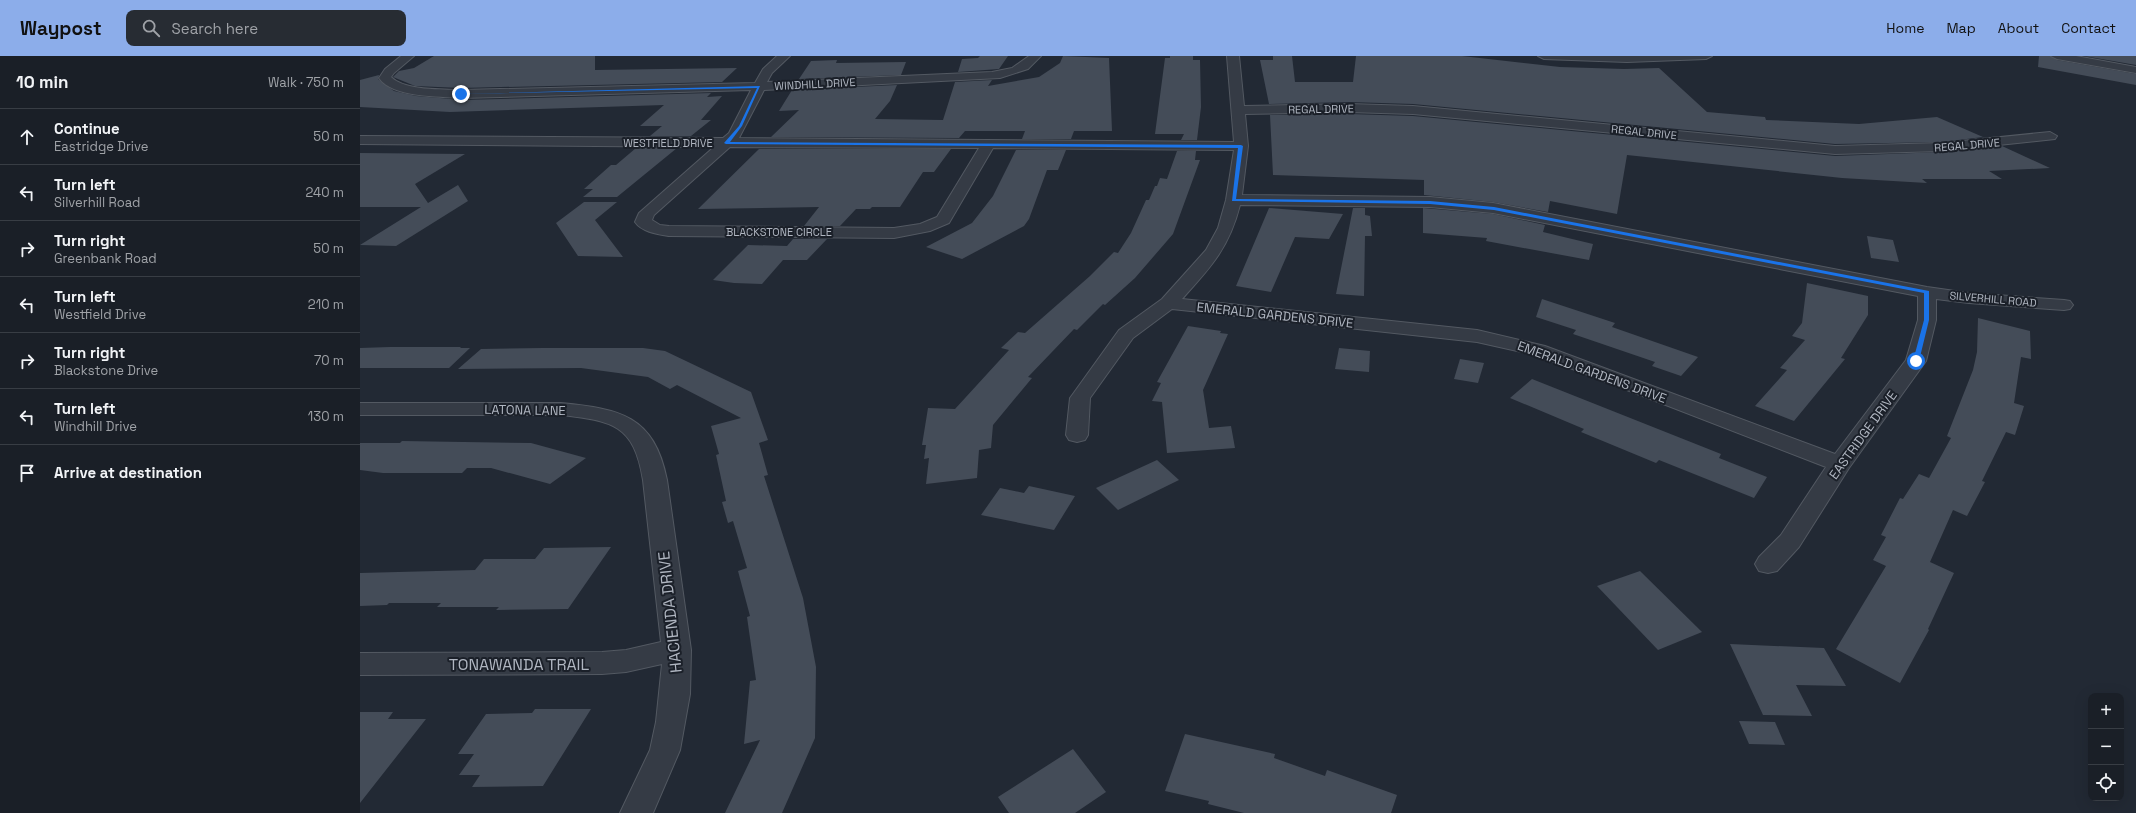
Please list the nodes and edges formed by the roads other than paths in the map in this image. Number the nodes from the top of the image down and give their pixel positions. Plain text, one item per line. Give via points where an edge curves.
1 (408, 56) edge
2 (784, 56) edge
3 (1035, 56) edge
4 (1233, 56) edge
5 (1544, 56) edge
6 (1696, 56) edge
7 (1706, 56) edge
8 (2056, 56) edge
9 (2136, 70) edge
10 (759, 87) junction
11 (1237, 110) junction
12 (2050, 136) dead end
13 (360, 140) edge
14 (726, 143) junction
15 (988, 145) junction
16 (1241, 146) junction
17 (1234, 200) junction
18 (1927, 292) junction
19 (1168, 303) junction
20 (2064, 305) dead end
21 (360, 409) edge
22 (1077, 435) dead end
23 (1840, 464) junction
24 (653, 477) joint
25 (1768, 564) dead end
26 (677, 650) junction
27 (360, 664) edge
28 (636, 813) edge

1 - 10 street, WINDHILL DRIVE via 389,71 385,78 392,85 431,92 468,94
2 - 10 street via 767,71
3 - 10 street, WINDHILL DRIVE via 1023,67 1009,73 993,75
4 - 11 street
5 - 6 street via 1619,59
6 - 7 street
8 - 9 street
10 - 14 street via 740,126
11 - 12 street, REGAL DRIVE via 1413,110 1834,150 1930,148
11 - 16 street
13 - 14 street, WESTFIELD DRIVE
14 - 15 street, WESTFIELD DRIVE
14 - 15 street, BLACKSTONE CIRCLE via 647,213 644,222 656,229 669,231 915,231 943,220
15 - 16 street, WESTFIELD DRIVE
16 - 17 street
17 - 18 street, SILVERHILL ROAD via 1430,202 1494,208
17 - 19 street via 1226,228 1214,251
18 - 20 street, SILVERHILL ROAD via 1969,298
18 - 23 street, EASTRIDGE DRIVE via 1927,320 1916,361
19 - 22 street via 1126,334 1080,398
19 - 23 street, EMERALD GARDENS DRIVE via 1451,333 1507,342 1545,352
21 - 24 street, LATONA LANE via 561,409 590,413 614,419 641,438 648,452
23 - 25 street, EASTRIDGE DRIVE via 1790,541
24 - 26 street, HACIENDA DRIVE
26 - 27 street, TONAWANDA TRAIL via 626,661 602,663
26 - 28 street, HACIENDA DRIVE via 677,690 664,750

